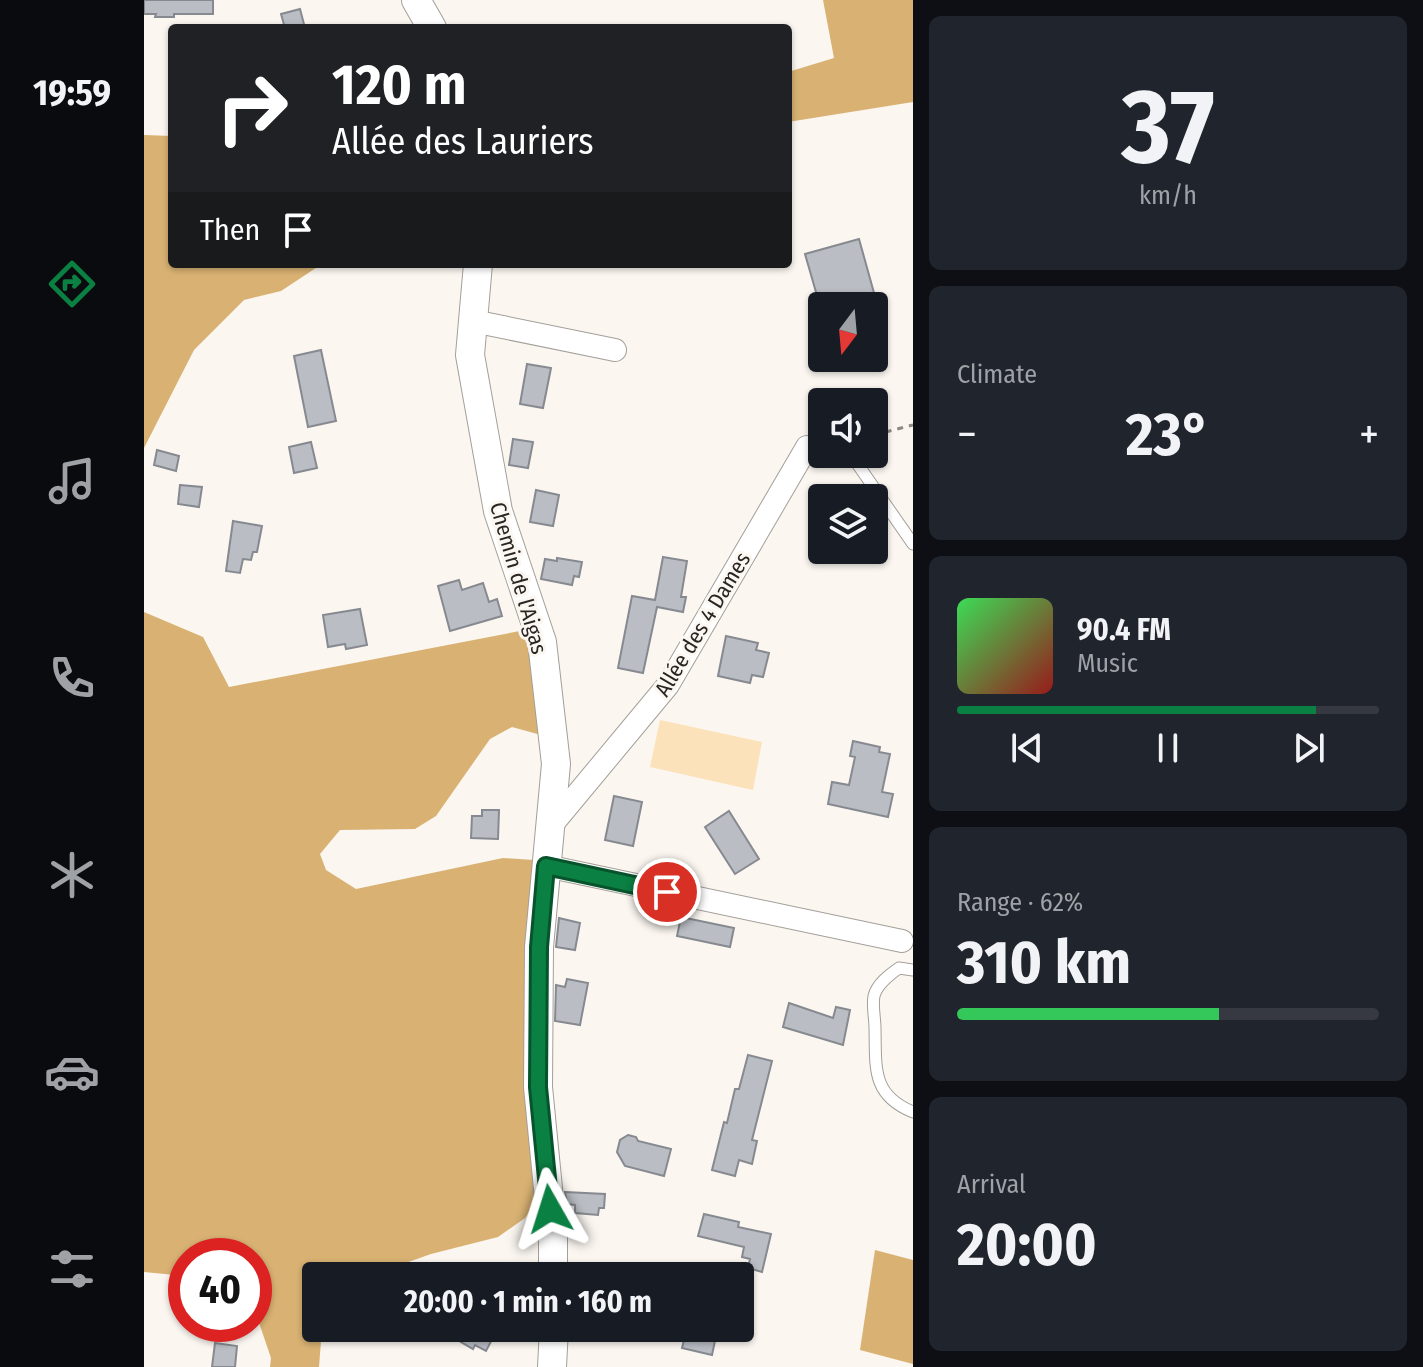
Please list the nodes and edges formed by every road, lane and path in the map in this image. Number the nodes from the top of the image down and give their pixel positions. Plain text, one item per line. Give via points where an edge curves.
1 (416, 0) edge
2 (430, 24) edge
3 (478, 268) edge
4 (473, 321) junction
5 (615, 350) dead end
6 (913, 425) edge
7 (888, 431) edge
8 (808, 457) edge
9 (860, 468) edge
10 (913, 544) edge
11 (550, 827) junction
12 (546, 866) junction
13 (879, 937) junction
14 (902, 941) dead end
15 (899, 968) junction
16 (913, 970) edge
17 (913, 1112) edge
18 (553, 1262) edge
19 (553, 1342) edge
20 (552, 1367) edge

1 - 2 street
3 - 4 street, Chemin de l'Aigas
4 - 5 street
4 - 11 street, Chemin de l'Aigas via 470,355 498,511 542,642 556,764
6 - 7 path
8 - 11 street, Allée des 4 Dames via 668,685
9 - 10 lane
11 - 12 street, Chemin de l'Aigas
12 - 13 street
12 - 18 street, Chemin de l'Aigas via 539,947 538,1087
13 - 14 street
13 - 15 lane via 896,952
15 - 16 lane
15 - 17 lane via 874,996 876,1077 884,1092
19 - 20 street

